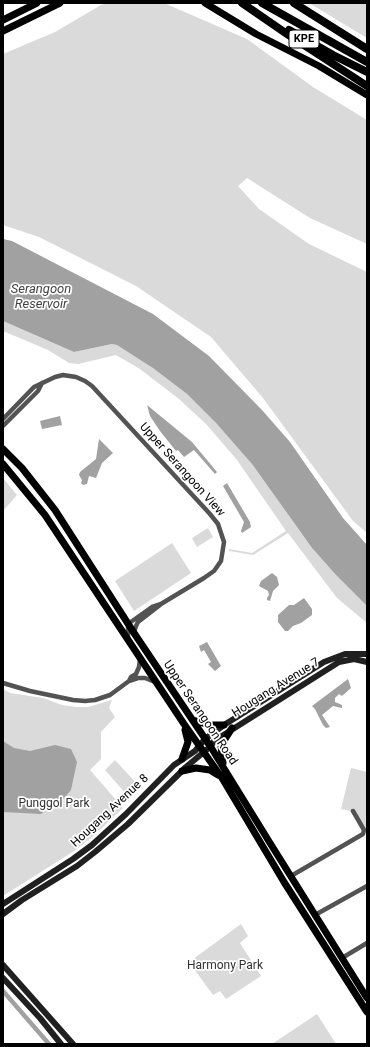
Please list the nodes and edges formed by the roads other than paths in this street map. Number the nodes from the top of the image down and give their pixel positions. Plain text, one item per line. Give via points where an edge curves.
1 (37, 3) edge
2 (60, 3) edge
3 (205, 3) edge
4 (243, 3) edge
5 (262, 3) edge
6 (294, 3) edge
7 (3, 20) edge
8 (3, 31) edge
9 (367, 49) edge
10 (367, 62) edge
11 (367, 72) edge
12 (367, 86) edge
13 (367, 95) edge
14 (42, 383) junction
15 (3, 419) edge
16 (3, 426) edge
17 (3, 448) edge
18 (3, 464) edge
19 (161, 604) junction
20 (128, 624) junction
21 (134, 633) junction
22 (128, 640) junction
23 (367, 654) edge
24 (140, 656) junction
25 (367, 662) edge
26 (129, 681) junction
27 (3, 683) edge
28 (157, 683) junction
29 (192, 720) junction
30 (184, 724) junction
31 (224, 725) junction
32 (232, 728) junction
33 (205, 739) junction
34 (210, 746) junction
35 (201, 749) junction
36 (182, 759) junction
37 (224, 767) junction
38 (182, 771) junction
39 (222, 778) junction
40 (353, 811) dead end
41 (291, 876) junction
42 (367, 886) edge
43 (3, 904) edge
44 (3, 914) edge
45 (315, 915) junction
46 (367, 944) edge
47 (342, 958) junction
48 (3, 965) edge
49 (3, 978) edge
50 (367, 998) edge
51 (367, 1012) edge
52 (61, 1044) edge
53 (73, 1044) edge

1 - 7 main road
2 - 8 main road
3 - 13 main road
4 - 11 highway, KPE
4 - 12 highway
5 - 10 highway, KPE
6 - 9 highway
14 - 15 street, Upper Serangoon View via 34,387
14 - 16 street via 38,391
14 - 19 street, Upper Serangoon View via 63,375 76,377 92,386 218,524 224,542 221,560 214,571
17 - 20 main road, Upper Serangoon Road via 55,510
18 - 22 main road, Upper Serangoon Road via 45,515
19 - 20 street, Upper Serangoon View
19 - 21 street, Upper Serangoon View via 138,622
20 - 21 main road, Upper Serangoon Road
20 - 22 street
21 - 29 main road, Upper Serangoon Road
22 - 24 main road, Upper Serangoon Road
23 - 31 main road, Hougang Avenue 7 via 345,654 324,662
24 - 26 street via 138,670
24 - 28 main road, Upper Serangoon Road
25 - 32 main road, Hougang Avenue 7 via 354,659 339,662
26 - 27 street via 110,695 85,701 30,691
26 - 28 street via 143,677
28 - 30 main road, Upper Serangoon Road
29 - 31 main road via 209,725
29 - 33 main road, Upper Serangoon Road
30 - 35 main road, Upper Serangoon Road
30 - 36 main road via 188,742
31 - 33 main road, Hougang Avenue 7
32 - 34 main road, Hougang Avenue 7
32 - 37 main road via 221,746
33 - 34 main road, Upper Serangoon Road
33 - 35 main road, Hougang Avenue 8
34 - 35 main road, Hougang Avenue 7
34 - 37 main road, Upper Serangoon Road
35 - 36 main road, Hougang Avenue 8
35 - 38 main road, Hougang Avenue 8
35 - 39 main road, Upper Serangoon Road
36 - 43 main road, Hougang Avenue 8 via 92,845
37 - 41 main road, Upper Serangoon Road
38 - 39 main road via 196,768 210,770
38 - 44 main road, Hougang Avenue 8 via 128,824 78,866
39 - 51 main road, Upper Serangoon Road via 284,882
40 - 41 street via 364,830 363,834
41 - 45 main road, Upper Serangoon Road
42 - 45 street
45 - 47 main road, Upper Serangoon Road
46 - 47 street
47 - 50 main road, Upper Serangoon Road
48 - 53 main road
49 - 52 main road

